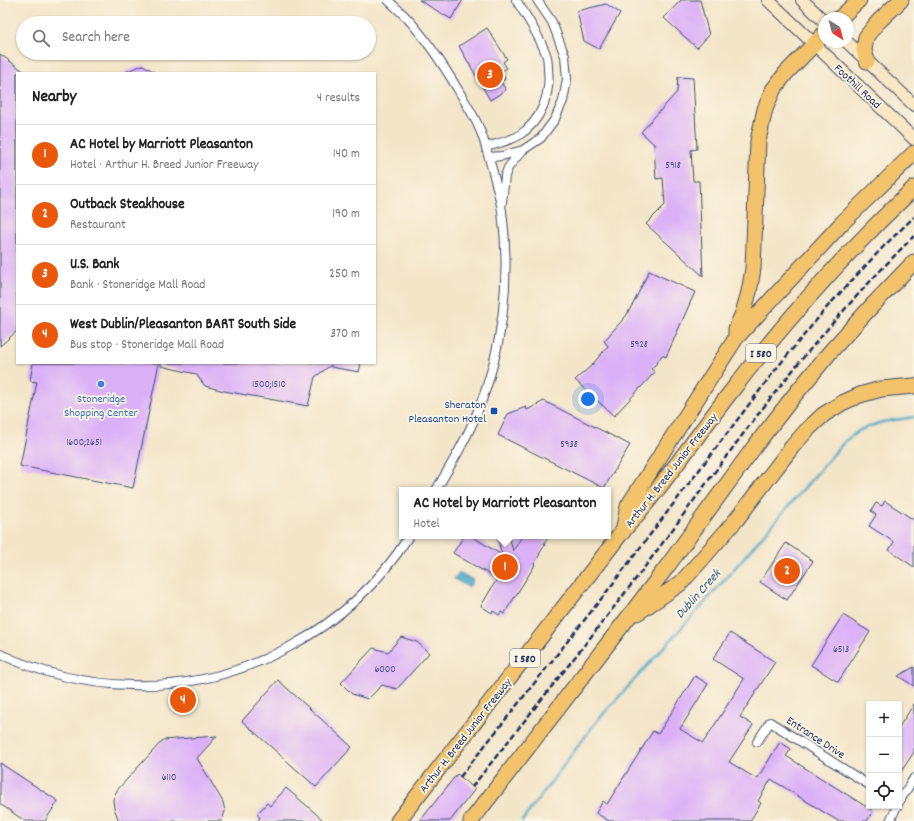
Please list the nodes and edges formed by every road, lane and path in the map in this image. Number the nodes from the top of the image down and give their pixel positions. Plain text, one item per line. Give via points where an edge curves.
1 (388, 0) edge
2 (516, 0) edge
3 (537, 0) edge
4 (768, 0) edge
5 (802, 0) edge
6 (859, 0) edge
7 (901, 0) edge
8 (846, 12) edge
9 (818, 15) edge
10 (818, 38) edge
11 (818, 40) edge
12 (828, 48) edge
13 (853, 48) edge
14 (867, 61) junction
15 (914, 105) edge
16 (914, 139) edge
17 (486, 146) junction
18 (523, 150) junction
19 (914, 153) edge
20 (489, 157) junction
21 (914, 188) edge
22 (502, 211) junction
23 (914, 262) edge
24 (736, 338) junction
25 (914, 386) edge
26 (438, 487) edge
27 (622, 532) junction
28 (407, 539) edge
29 (627, 619) junction
30 (0, 654) edge
31 (757, 742) dead end
32 (914, 778) edge
33 (866, 784) edge
34 (426, 785) junction
35 (902, 797) edge
36 (896, 809) edge
37 (388, 821) edge
38 (398, 821) edge
39 (471, 821) edge
40 (890, 821) edge

1 - 17 street via 406,17 441,62 469,108
2 - 17 street via 541,40 547,56 548,93 542,110 531,125 517,136
3 - 18 street via 552,22 565,56 567,79 563,101 555,119 541,138
4 - 10 main road, Foothill Road
5 - 9 main road
6 - 8 highway
7 - 14 highway via 866,37 864,50
11 - 24 highway via 786,73 773,90 765,109 758,141 753,269 743,313 736,329
12 - 16 main road, Foothill Road
13 - 14 main road, Foothill Road
14 - 15 main road, Foothill Road
17 - 20 street
18 - 20 street
18 - 22 street via 508,168 505,176
19 - 24 highway via 842,223
20 - 22 street
21 - 27 highway, Arthur H. Breed Junior Freeway / I 580 via 881,219 802,304
22 - 26 street via 504,289 493,366 476,414
23 - 29 highway via 830,352 793,397
24 - 27 highway via 628,506
25 - 29 highway via 881,389 860,395 823,415 792,446 736,520 681,583
27 - 34 highway, Arthur H. Breed Junior Freeway / I 580
28 - 30 street via 381,574 332,620 284,649 239,669 192,680 131,686 78,680
29 - 39 highway
31 - 33 street, Entrance Drive via 770,722
32 - 35 street
34 - 37 highway
34 - 38 highway, Arthur H. Breed Junior Freeway / I 580
36 - 40 street

